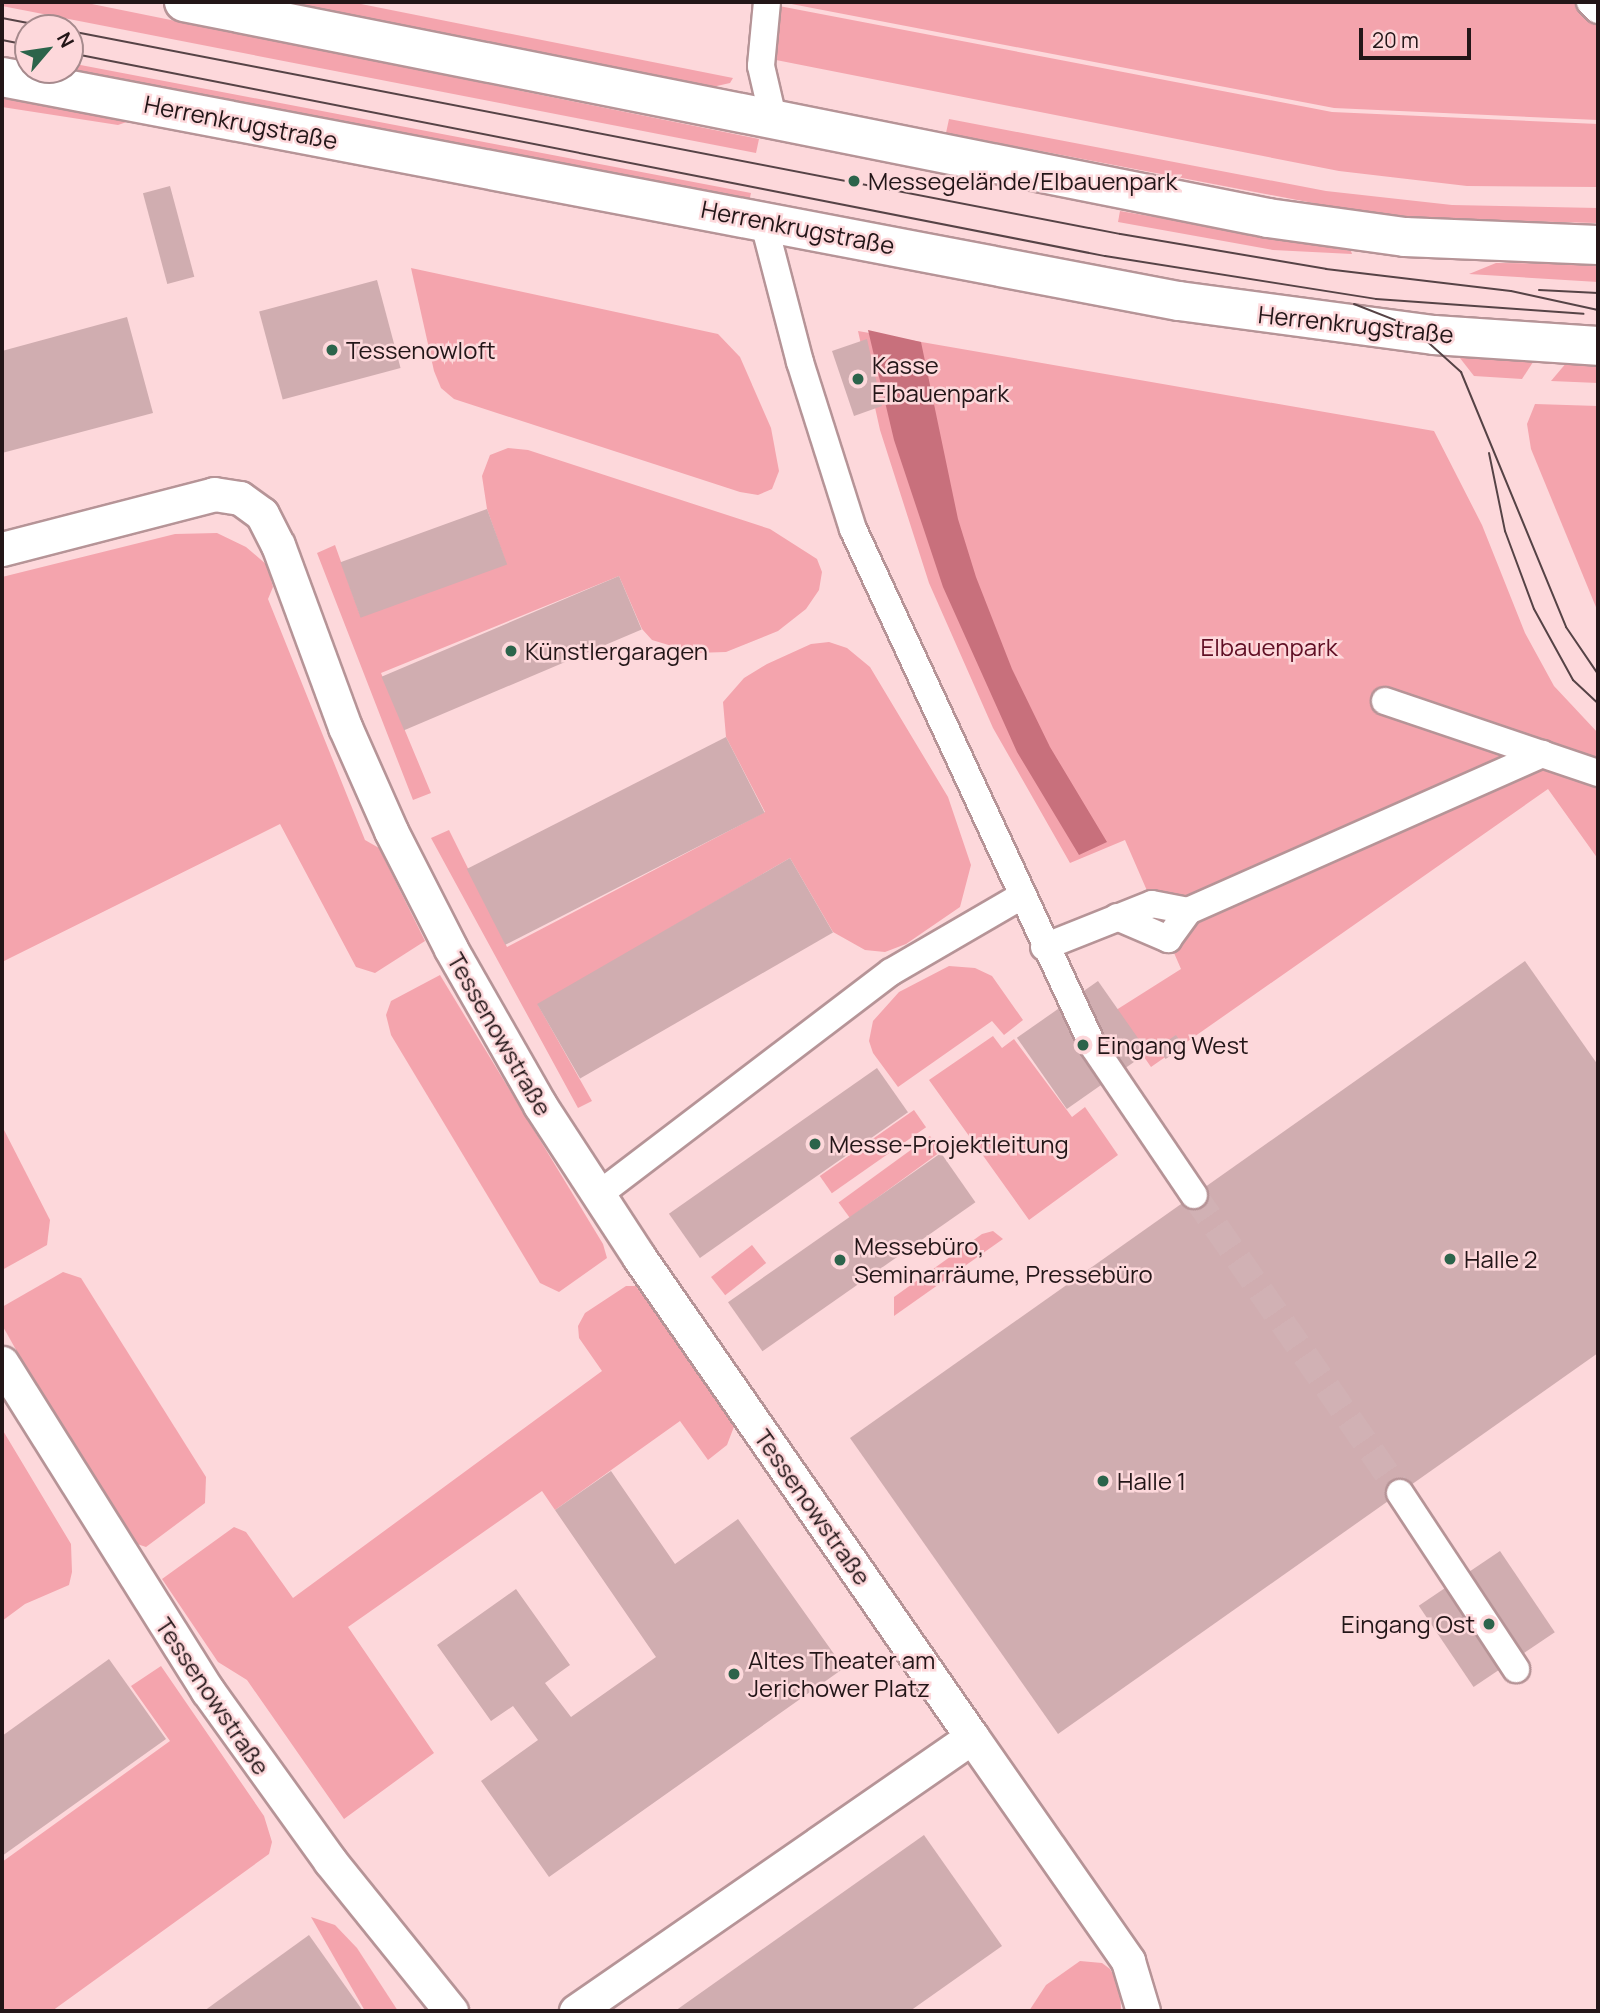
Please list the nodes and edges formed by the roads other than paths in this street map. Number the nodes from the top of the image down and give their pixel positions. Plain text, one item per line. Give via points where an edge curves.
1 (184, 2) edge
2 (767, 2) edge
3 (1590, 2) edge
4 (1598, 10) edge
5 (2, 77) edge
6 (774, 122) junction
7 (763, 220) junction
8 (1598, 245) edge
9 (1598, 346) edge
10 (2, 549) edge
11 (1385, 701) dead end
12 (1543, 754) junction
13 (1598, 773) edge
14 (1020, 897) junction
15 (1044, 947) junction
16 (598, 1195) junction
17 (1194, 1195) tunnel mouth
18 (2, 1363) edge
19 (1399, 1493) tunnel mouth
20 (1517, 1669) dead end
21 (972, 1737) junction
22 (451, 2011) edge
23 (576, 2011) edge
24 (1143, 2011) edge

1 - 6 street
2 - 6 street via 761,66
3 - 4 street
5 - 7 street, Herrenkrugstraße
6 - 8 street via 1315,226 1438,239
7 - 9 street, Herrenkrugstraße via 1298,320
7 - 14 street via 800,362 853,529
10 - 16 street, Tessenowstraße via 214,494 240,498 258,510 278,545 367,780 420,891 540,1105
11 - 12 street
12 - 13 street
12 - 15 street via 1188,911 1152,904
14 - 15 street
14 - 16 street via 891,972
15 - 17 street via 1093,1046
16 - 21 street, Tessenowstraße
18 - 22 street, Tessenowstraße via 208,1691 330,1861
19 - 20 street
21 - 23 street
21 - 24 street, Tessenowstraße via 1128,1961

